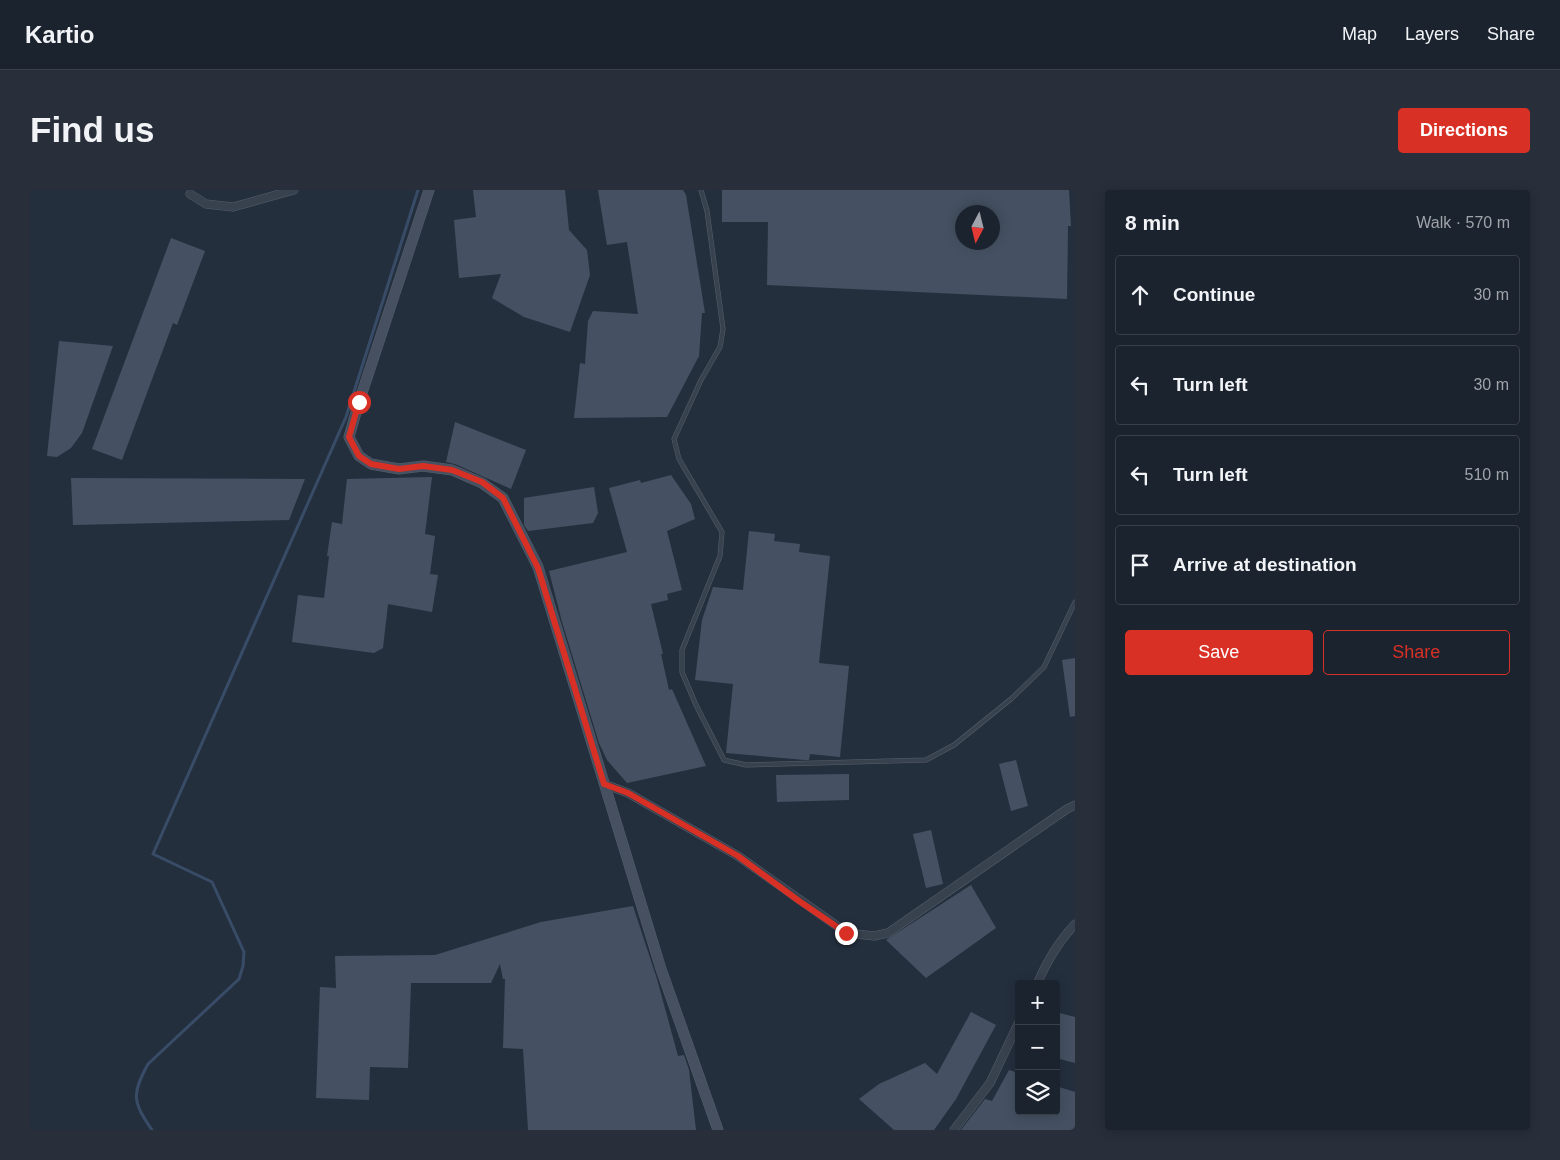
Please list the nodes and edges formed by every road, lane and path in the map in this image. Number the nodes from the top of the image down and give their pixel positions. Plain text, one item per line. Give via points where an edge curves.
1 (294, 190) edge
2 (429, 190) edge
3 (701, 190) edge
4 (189, 192) edge
5 (1075, 602) edge
6 (604, 784) junction
7 (1075, 805) edge
8 (1075, 924) edge
9 (1039, 980) edge
10 (1018, 1025) edge
11 (718, 1130) edge
12 (954, 1130) edge

1 - 4 street via 234,207 206,204
2 - 6 street via 349,437 359,456 371,464 399,469 423,466 452,470 482,482 503,498 538,568
3 - 5 lane via 707,211 723,329 720,347 674,439 679,459 722,532 720,556 682,650 682,672 724,760 746,765 926,760 954,745 1011,699 1044,667
6 - 7 street via 628,793 738,856 846,933 874,936 888,933 902,924
6 - 11 street via 661,969
8 - 9 street
10 - 12 street via 990,1083

